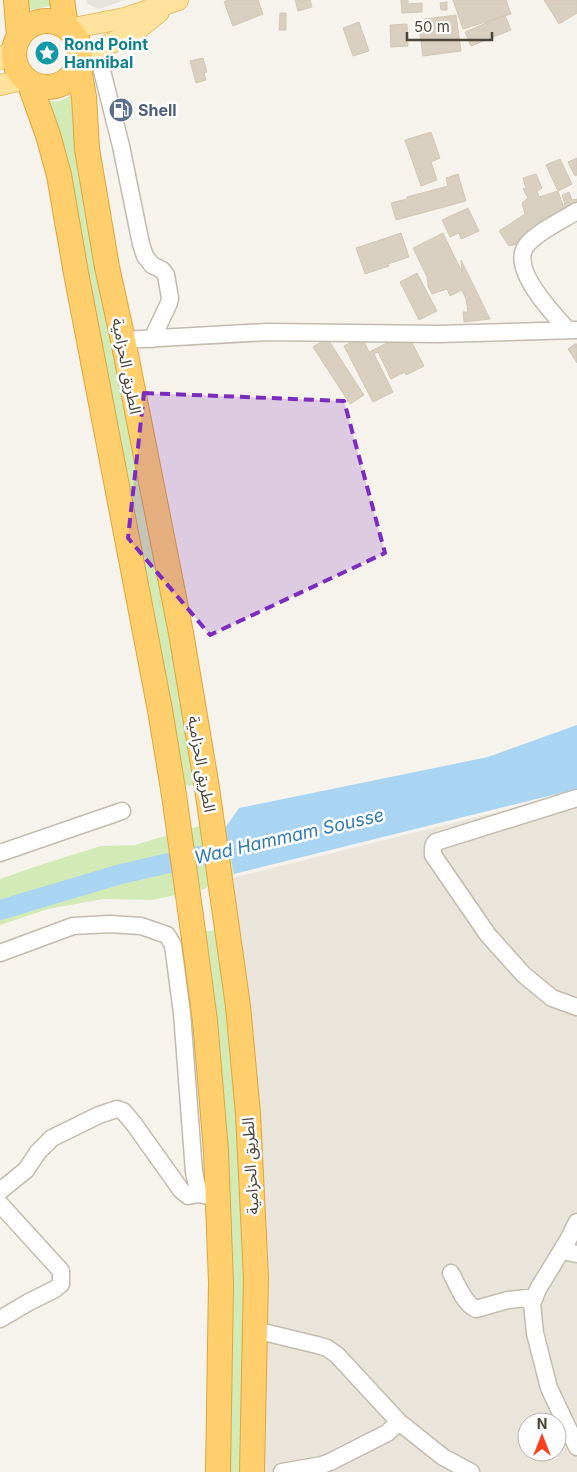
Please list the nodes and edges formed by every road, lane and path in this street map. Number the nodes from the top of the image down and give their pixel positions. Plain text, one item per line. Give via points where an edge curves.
1 (16, 0) edge
2 (62, 0) edge
3 (174, 1) edge
4 (68, 28) junction
5 (11, 48) edge
6 (85, 59) junction
7 (28, 80) junction
8 (0, 84) edge
9 (577, 212) edge
10 (573, 330) edge
11 (152, 339) junction
12 (123, 340) junction
13 (577, 798) edge
14 (122, 811) dead end
15 (0, 853) edge
16 (0, 953) edge
17 (577, 1007) edge
18 (0, 1191) edge
19 (208, 1196) junction
20 (0, 1204) edge
21 (577, 1222) edge
22 (569, 1252) edge
23 (451, 1273) dead end
24 (535, 1297) junction
25 (0, 1319) edge
26 (255, 1330) junction
27 (399, 1422) junction
28 (577, 1447) edge
29 (218, 1472) edge
30 (252, 1472) edge
31 (282, 1472) edge
32 (471, 1472) edge

1 - 5 highway, الطريق الحزامية
2 - 4 highway, الطريق الحزامية
3 - 4 main road via 125,18
3 - 6 main road via 138,29
4 - 5 highway via 58,23 39,22 30,26
4 - 6 highway, الطريق الحزامية
5 - 7 highway, الطريق الحزامية via 16,66
6 - 7 highway via 60,84 42,86
6 - 11 street via 121,146 145,256 166,275 169,303
6 - 12 highway, الطريق الحزامية via 87,149
7 - 8 main road
7 - 19 highway, الطريق الحزامية via 59,175 174,795 206,1031 216,1151
9 - 10 street via 545,230 527,245 522,254 528,278 550,310
10 - 11 street via 439,334 267,332
11 - 12 street
12 - 26 highway, الطريق الحزامية via 181,633 238,1006 248,1114 256,1278
13 - 17 street via 436,842 433,846 433,855 488,935 524,975 552,998
14 - 15 street
16 - 19 street via 73,926 141,926 167,936 173,944 182,1013 192,1163
18 - 19 street via 26,1170 52,1138 99,1115 117,1110 123,1111 134,1124 181,1190 188,1196
19 - 29 highway, الطريق الحزامية via 221,1284
20 - 25 street via 60,1271 61,1278 55,1289
21 - 22 street
22 - 24 street
23 - 24 street via 474,1308
24 - 28 street via 532,1304 534,1333 549,1388
26 - 27 street via 327,1348
26 - 30 highway, الطريق الحزامية
27 - 31 street via 387,1433 330,1462
27 - 32 street via 443,1457

